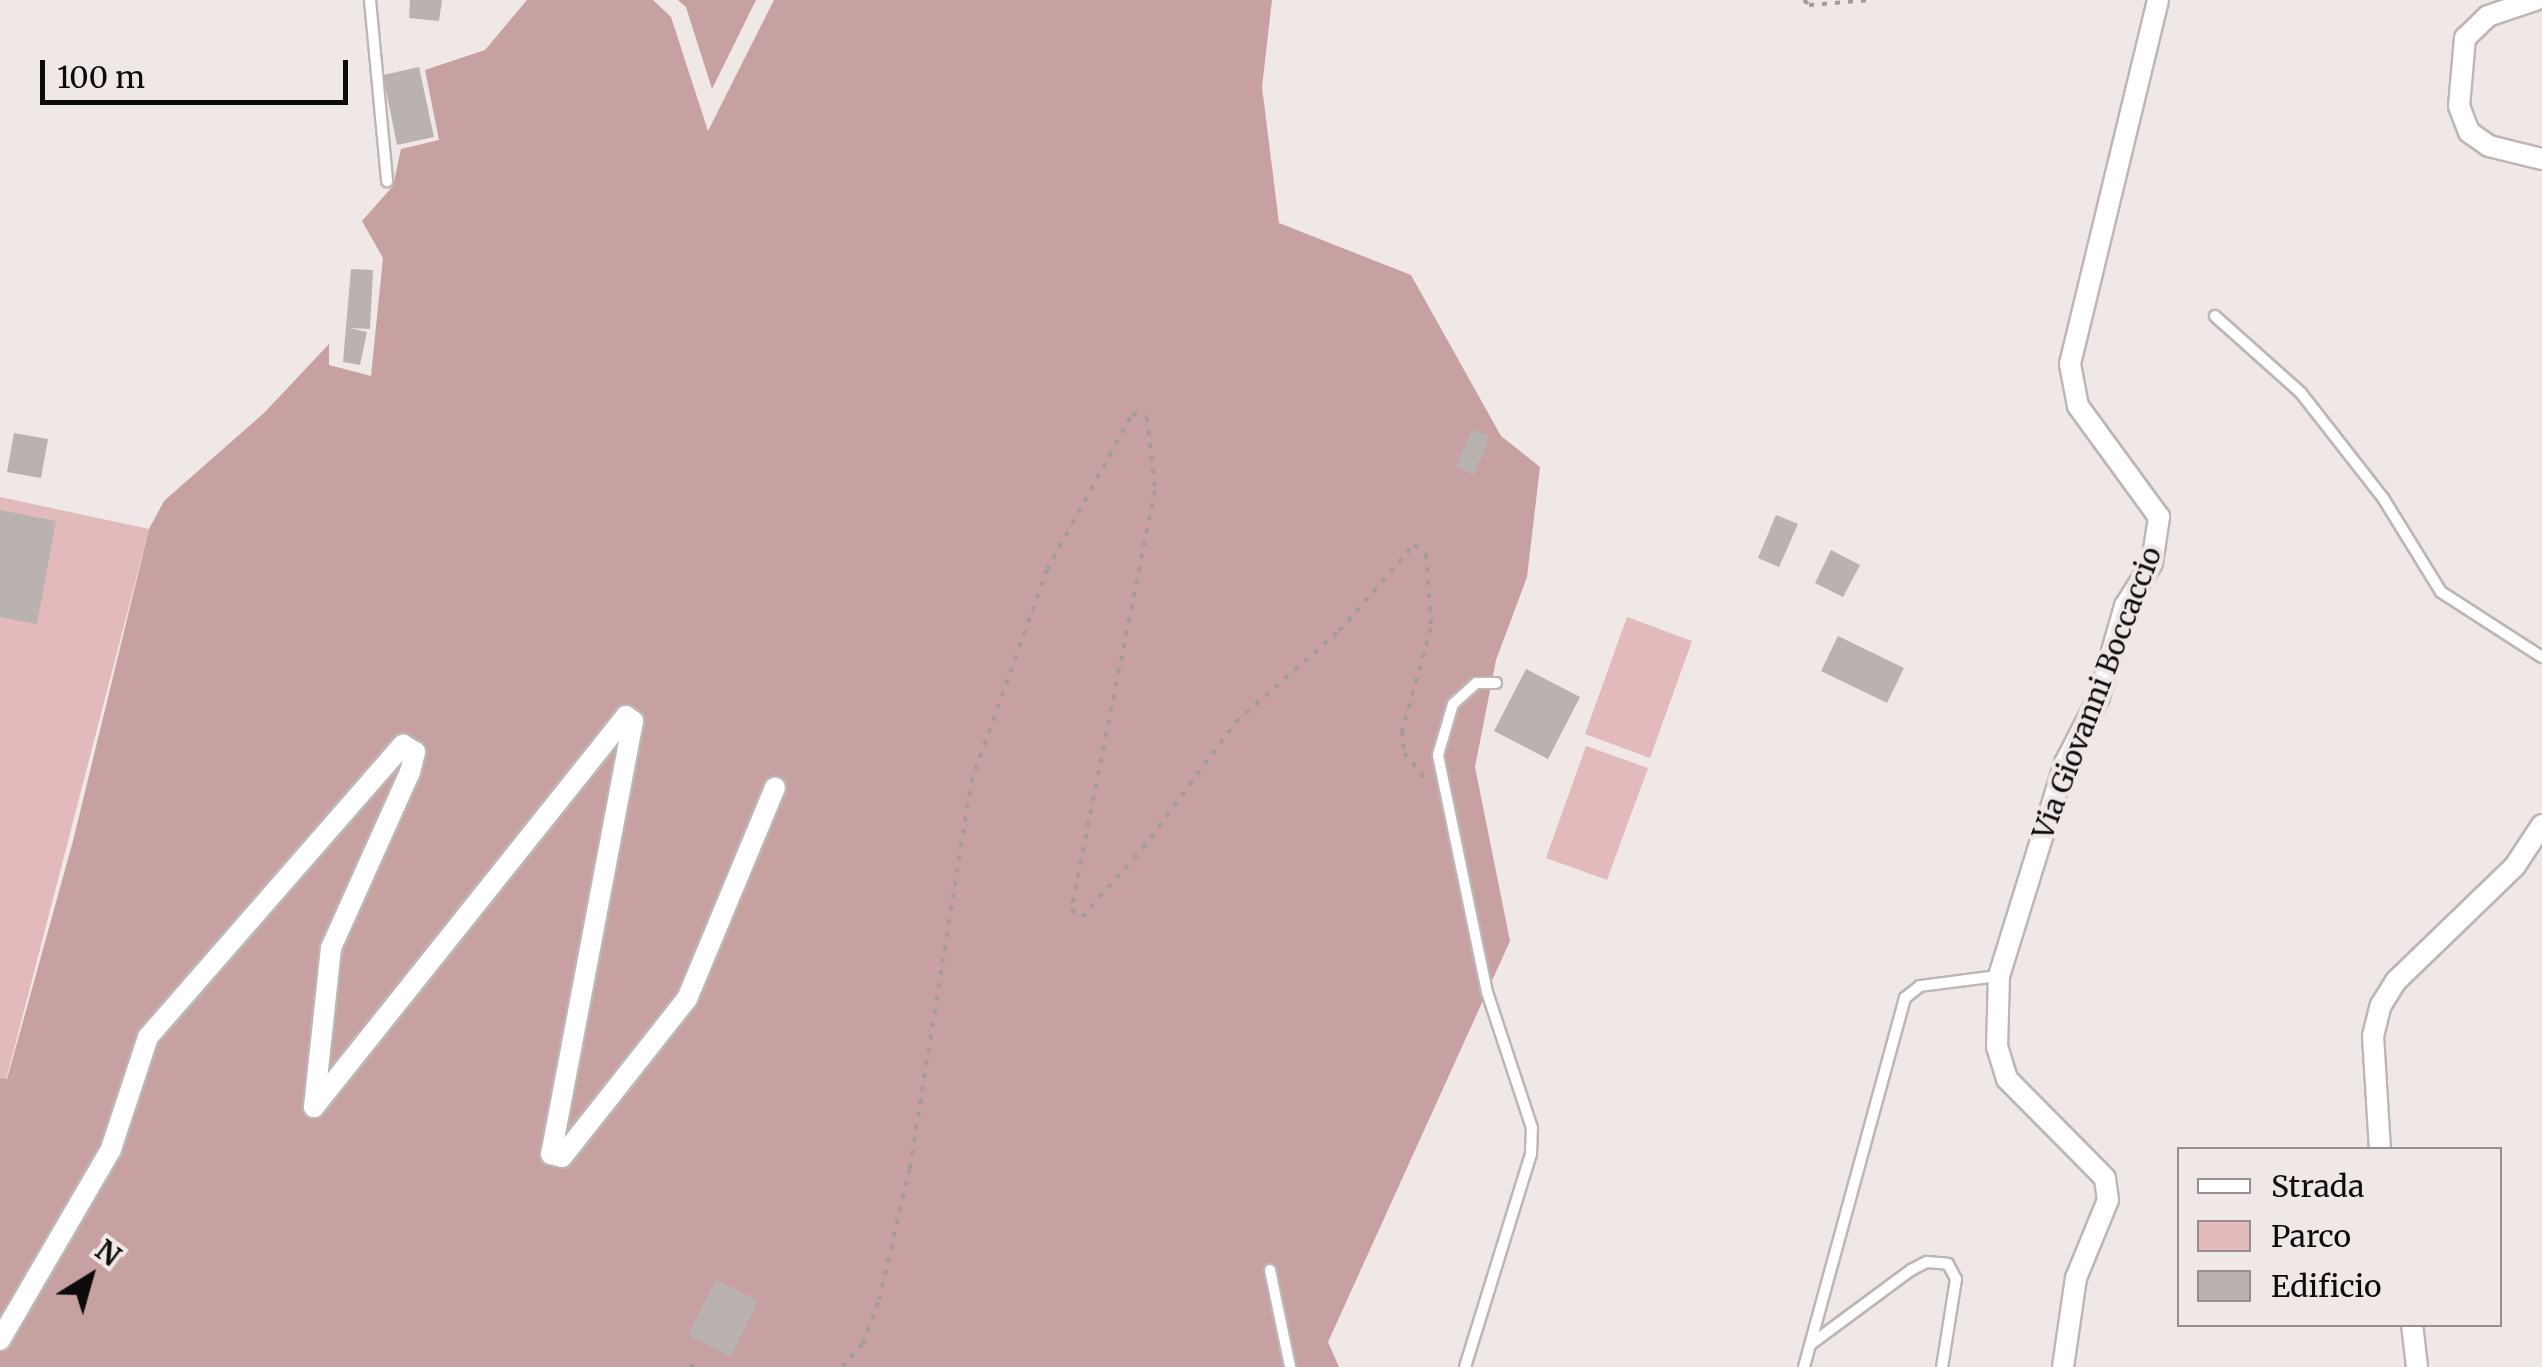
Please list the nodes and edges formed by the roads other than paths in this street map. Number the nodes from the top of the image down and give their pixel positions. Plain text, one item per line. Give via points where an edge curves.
1 (370, 0) edge
2 (2158, 0) edge
3 (2535, 0) edge
4 (2542, 159) edge
5 (387, 181) dead end
6 (2215, 316) dead end
7 (2542, 657) edge
8 (1496, 683) dead end
9 (775, 788) dead end
10 (2542, 825) edge
11 (2000, 976) junction
12 (2380, 1147) edge
13 (1270, 1270) dead end
14 (2412, 1327) edge
15 (0, 1340) edge
16 (1810, 1344) junction
17 (1290, 1367) edge
18 (1465, 1367) edge
19 (1804, 1367) edge
20 (1942, 1367) edge
21 (2063, 1367) edge
22 (2418, 1367) edge

1 - 5 lane
2 - 11 street, Via Giovanni Boccaccio via 2070,364 2078,406 2158,517 2152,562 2125,606 2098,697 2065,763
3 - 4 street via 2488,16 2465,38 2459,106 2468,132 2489,146
6 - 7 lane via 2301,393 2383,498 2442,592
8 - 18 lane via 1476,683 1453,704 1438,736 1444,811 1486,992 1532,1128 1532,1154
9 - 15 street via 687,1000 562,1157 551,1154 633,721 626,716 314,1108 331,948 410,772 415,752 403,744 148,1037 111,1149
10 - 12 street via 2515,866 2396,981 2381,1005 2372,1036
11 - 16 lane via 1920,986 1905,998
11 - 21 street, Via Giovanni Boccaccio via 1997,1047 2007,1079 2105,1178 2108,1200 2076,1278
13 - 17 lane
14 - 22 street
16 - 19 lane
16 - 20 lane via 1912,1270 1927,1262 1948,1264 1956,1280

